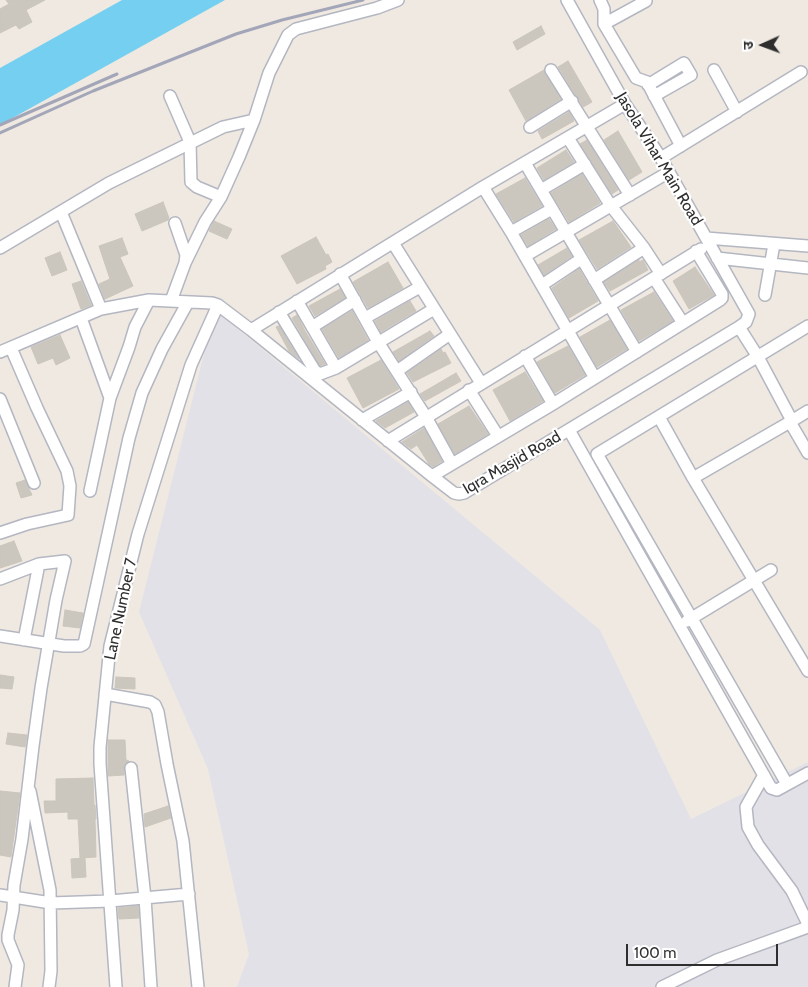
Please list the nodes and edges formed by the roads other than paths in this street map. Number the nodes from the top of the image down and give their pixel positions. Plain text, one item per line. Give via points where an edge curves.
1 (398, 0) edge
2 (567, 0) edge
3 (600, 0) edge
4 (646, 0) edge
5 (604, 24) junction
6 (551, 70) dead end
7 (714, 70) dead end
8 (801, 72) dead end
9 (648, 84) junction
10 (170, 96) dead end
11 (654, 96) junction
12 (572, 101) junction
13 (625, 104) junction
14 (737, 112) junction
15 (254, 120) junction
16 (587, 125) junction
17 (530, 127) dead end
18 (568, 138) junction
19 (190, 142) junction
20 (681, 146) junction
21 (661, 158) junction
22 (525, 163) junction
23 (585, 164) junction
24 (668, 172) junction
25 (483, 187) junction
26 (541, 190) junction
27 (630, 195) junction
28 (220, 197) junction
29 (612, 206) junction
30 (552, 209) junction
31 (61, 212) junction
32 (175, 222) dead end
33 (511, 232) junction
34 (566, 233) junction
35 (708, 241) junction
36 (393, 243) junction
37 (774, 244) junction
38 (808, 246) edge
39 (0, 248) edge
40 (644, 248) junction
41 (696, 251) junction
42 (525, 256) junction
43 (718, 258) junction
44 (581, 259) junction
45 (185, 263) junction
46 (770, 264) junction
47 (808, 268) edge
48 (340, 274) junction
49 (657, 276) junction
50 (594, 280) junction
51 (542, 285) junction
52 (420, 287) junction
53 (765, 295) dead end
54 (149, 300) junction
55 (355, 300) junction
56 (171, 301) junction
57 (297, 301) junction
58 (188, 302) junction
59 (218, 304) junction
60 (608, 305) junction
61 (101, 309) junction
62 (434, 309) junction
63 (279, 312) junction
64 (81, 318) junction
65 (364, 318) junction
66 (749, 318) joint
67 (683, 324) junction
68 (808, 326) edge
69 (312, 327) junction
70 (739, 327) junction
71 (251, 330) junction
72 (568, 332) junction
73 (450, 334) junction
74 (378, 342) junction
75 (6, 350) edge
76 (636, 352) junction
77 (525, 356) junction
78 (758, 357) junction
79 (336, 368) junction
80 (397, 371) junction
81 (595, 378) junction
82 (481, 383) junction
83 (469, 390) junction
84 (410, 392) junction
85 (110, 398) junction
86 (0, 399) edge
87 (553, 404) junction
88 (808, 411) edge
89 (426, 417) junction
90 (658, 417) junction
91 (362, 420) junction
92 (790, 422) junction
93 (569, 430) junction
94 (498, 436) junction
95 (388, 441) junction
96 (808, 453) edge
97 (452, 464) junction
98 (432, 476) junction
99 (693, 478) junction
100 (34, 483) dead end
101 (90, 491) dead end
102 (0, 533) edge
103 (39, 564) junction
104 (771, 570) dead end
105 (0, 579) edge
106 (754, 580) junction
107 (692, 618) junction
108 (680, 625) junction
109 (0, 636) edge
110 (24, 640) junction
111 (50, 645) junction
112 (808, 671) edge
113 (105, 694) junction
114 (131, 768) dead end
115 (808, 773) edge
116 (764, 775) junction
117 (28, 780) junction
118 (787, 784) junction
119 (190, 894) junction
120 (0, 895) edge
121 (13, 898) junction
122 (144, 898) junction
123 (110, 901) junction
124 (51, 903) junction
125 (808, 925) edge
126 (15, 987) edge
127 (49, 987) edge
128 (116, 987) edge
129 (151, 987) edge
130 (198, 987) edge
131 (662, 987) edge

1 - 15 street via 288,34 269,73
2 - 13 street, Jasola Vihar Main Road
3 - 5 street
4 - 5 street
5 - 9 street via 636,78
6 - 12 street
7 - 14 street
8 - 14 street
9 - 11 street
9 - 11 street via 684,63 691,75
10 - 19 street
11 - 20 street
12 - 16 street
12 - 17 street
13 - 16 street
13 - 21 street, Jasola Vihar Main Road
14 - 20 street
15 - 19 street via 223,127
15 - 28 street
16 - 18 street
16 - 27 street
18 - 22 street
18 - 23 street
19 - 28 street via 191,182
19 - 31 street via 109,183
20 - 21 street
21 - 24 street, Jasola Vihar Main Road
22 - 25 street
22 - 26 street
23 - 26 street
23 - 29 street
24 - 27 street
24 - 35 street, Jasola Vihar Main Road
25 - 33 street
25 - 36 street
26 - 30 street
27 - 29 street
28 - 45 street
29 - 34 street
29 - 40 street
30 - 33 street
30 - 34 street
31 - 39 street
31 - 61 street
32 - 45 street via 186,255
33 - 42 street
34 - 42 street
34 - 44 street
35 - 37 street
35 - 41 street
35 - 43 street, Jasola Vihar Main Road
36 - 48 street
36 - 52 street
37 - 38 street
37 - 46 street
40 - 49 street
40 - 50 street
41 - 49 street
41 - 67 street via 722,298
42 - 51 street
43 - 46 street
43 - 66 street, Jasola Vihar Main Road
44 - 50 street
44 - 51 street
45 - 56 street
46 - 47 street
46 - 53 street
48 - 55 street
48 - 57 street
49 - 60 street
49 - 67 street
50 - 60 street
51 - 72 street
52 - 62 street
52 - 65 street
54 - 56 street
54 - 61 street
54 - 85 street via 137,321
55 - 65 street
55 - 69 street
56 - 58 street
57 - 63 street
57 - 69 street
58 - 59 street
58 - 111 street via 142,393 129,438 84,644
59 - 71 street, Iqra Masjid Road
59 - 113 street, Lane Number 7 via 191,365 138,534 110,646
60 - 72 street
60 - 76 street
61 - 64 street
62 - 73 street
62 - 74 street
63 - 71 street
63 - 79 street via 318,374
64 - 75 street
64 - 85 street
65 - 74 street
66 - 70 street, Iqra Masjid Road
67 - 76 street
68 - 78 street
69 - 79 street
70 - 78 street
70 - 93 street, Iqra Masjid Road
71 - 91 street, Iqra Masjid Road
72 - 77 street
72 - 81 street
73 - 80 street
73 - 82 street
74 - 79 street
74 - 80 street
75 - 102 street via 67,471 70,486 68,515
76 - 81 street
77 - 82 street
77 - 87 street
78 - 90 street
78 - 92 street
80 - 84 street
81 - 87 street
82 - 83 street
83 - 89 street
83 - 94 street
84 - 89 street
84 - 91 street
85 - 101 street
86 - 100 street
87 - 94 street
88 - 92 street
89 - 95 street
89 - 97 street
90 - 99 street
90 - 107 street via 596,454
91 - 95 street, Iqra Masjid Road
92 - 96 street
92 - 99 street
93 - 98 street, Iqra Masjid Road via 464,493 454,493
93 - 108 street
94 - 97 street
95 - 98 street, Iqra Masjid Road
97 - 98 street
99 - 106 street
103 - 105 street
103 - 110 street
103 - 111 street via 65,561
104 - 106 street
106 - 107 street
106 - 112 street
107 - 108 street
107 - 118 street
108 - 116 street
109 - 110 street
110 - 111 street
111 - 117 street
113 - 119 street via 150,702 158,712
113 - 123 street, Lane Number 7 via 100,754
114 - 122 street
115 - 118 street
116 - 118 street via 774,790
116 - 125 street via 746,807 748,827 798,901
117 - 121 street
117 - 124 street
119 - 122 street
119 - 130 street
120 - 121 street
121 - 124 street
121 - 126 street via 8,940 18,965
122 - 123 street
122 - 129 street
123 - 124 street
123 - 128 street, Lane Number 7
124 - 127 street
125 - 131 street via 731,954

